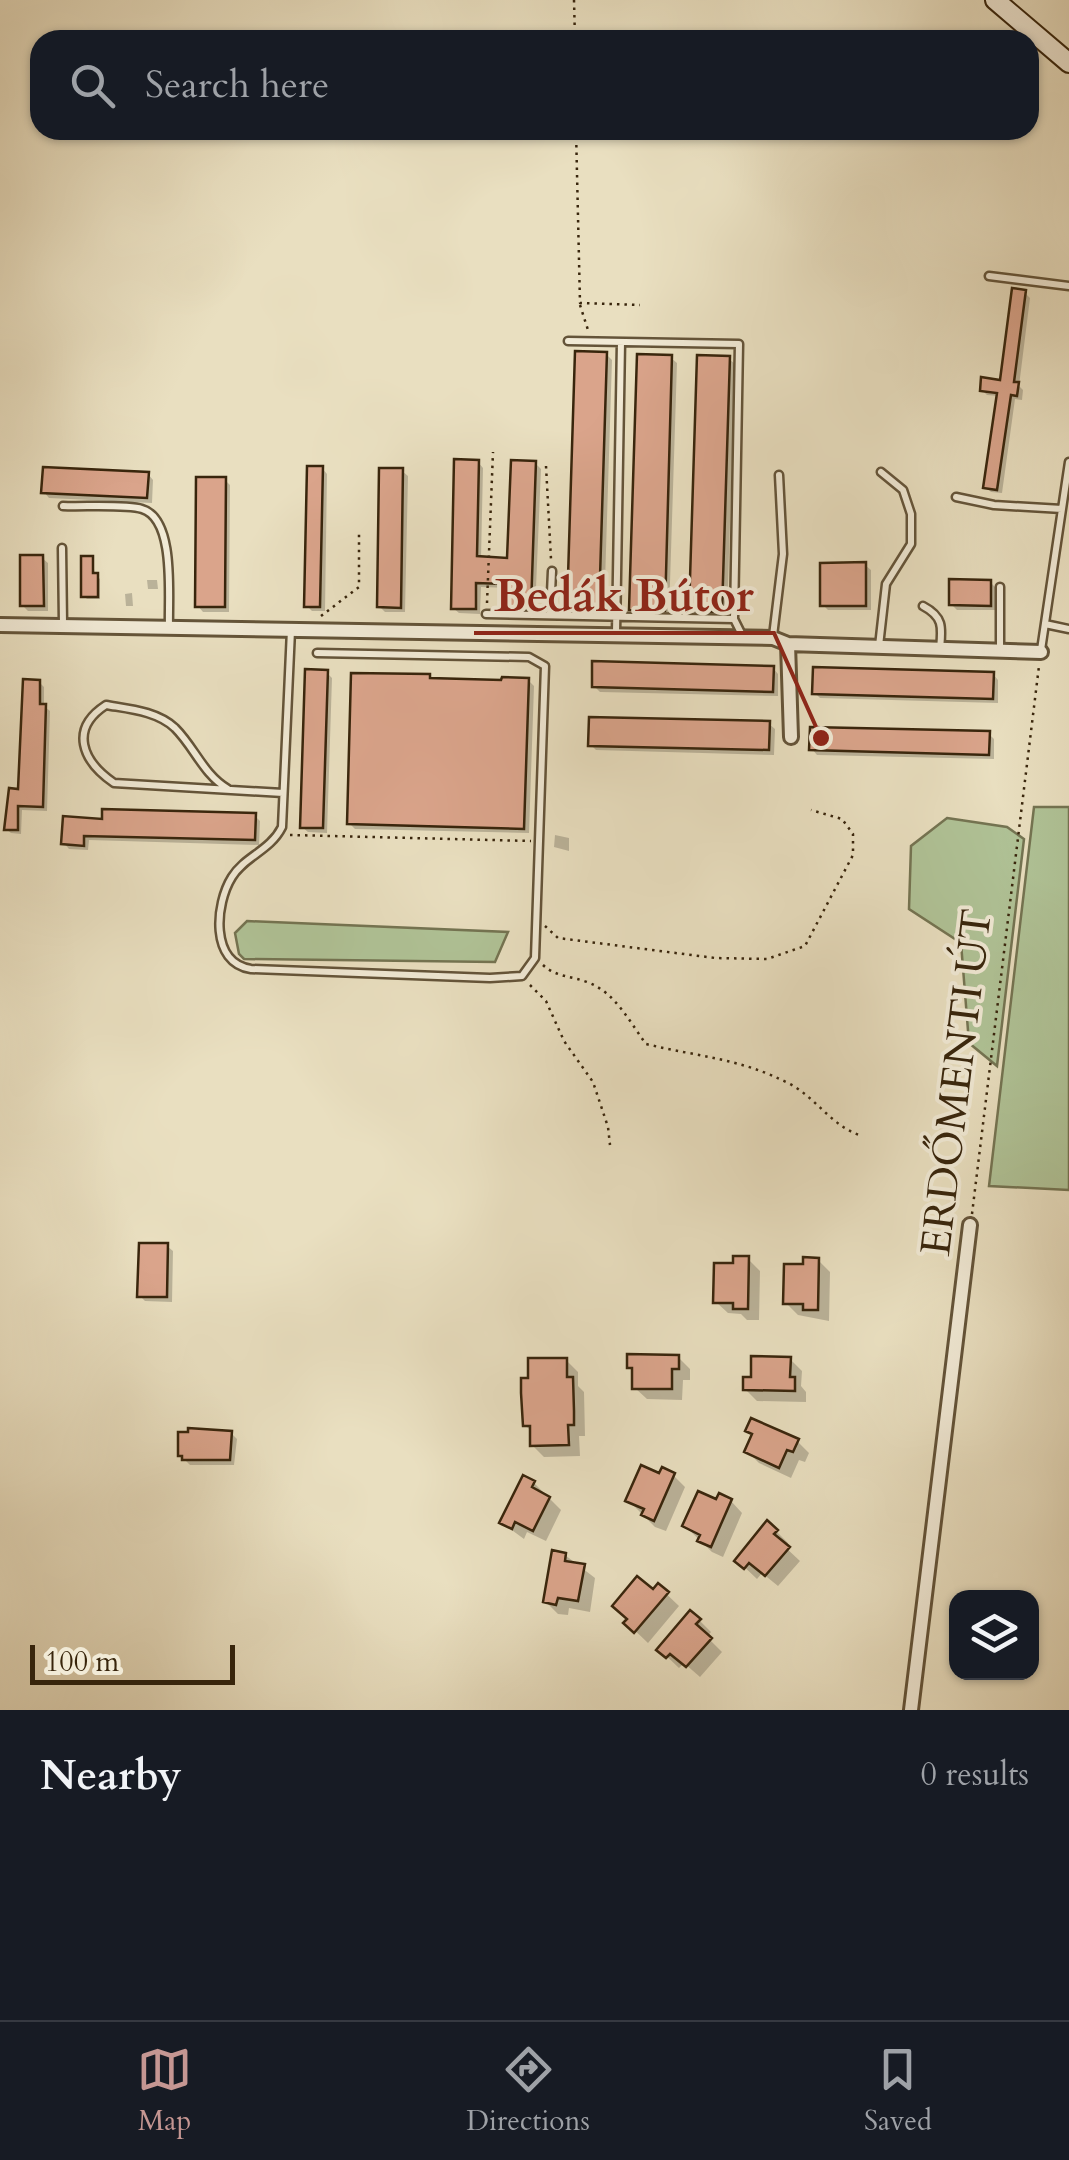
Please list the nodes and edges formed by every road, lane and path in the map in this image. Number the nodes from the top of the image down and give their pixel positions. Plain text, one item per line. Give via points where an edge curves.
1 (574, 0) edge
2 (995, 0) edge
3 (575, 30) edge
4 (1030, 30) edge
5 (1039, 37) edge
6 (1069, 63) edge
7 (576, 140) edge
8 (989, 276) dead end
9 (1069, 286) edge
10 (580, 304) junction
11 (640, 305) dead end
12 (568, 341) dead end
13 (596, 342) junction
14 (621, 342) junction
15 (493, 452) dead end
16 (1069, 462) edge
17 (546, 466) dead end
18 (881, 472) dead end
19 (778, 474) dead end
20 (1068, 480) edge
21 (956, 497) dead end
22 (63, 506) dead end
23 (1062, 509) junction
24 (359, 532) dead end
25 (62, 548) dead end
26 (552, 571) joint
27 (1000, 587) dead end
28 (923, 606) dead end
29 (486, 614) joint
30 (550, 615) junction
31 (616, 616) junction
32 (734, 620) junction
33 (1045, 624) junction
34 (0, 625) edge
35 (64, 625) junction
36 (169, 626) junction
37 (291, 629) junction
38 (312, 629) junction
39 (1069, 629) edge
40 (616, 634) junction
41 (743, 637) junction
42 (773, 638) junction
43 (788, 644) junction
44 (879, 647) junction
45 (940, 651) junction
46 (1000, 651) junction
47 (1041, 652) junction
48 (316, 654) dead end
49 (792, 737) dead end
50 (228, 789) junction
51 (284, 793) junction
52 (811, 810) dead end
53 (282, 827) junction
54 (538, 841) junction
55 (536, 917) junction
56 (535, 958) junction
57 (522, 976) junction
58 (860, 1134) dead end
59 (610, 1145) dead end
60 (970, 1226) joint
61 (911, 1710) edge

1 - 3 path
2 - 4 street
5 - 6 street
7 - 10 path
8 - 9 lane
10 - 11 path
10 - 13 path
12 - 13 lane
13 - 14 lane
14 - 31 lane
14 - 32 lane via 739,344
15 - 29 path
16 - 20 lane
17 - 26 path
18 - 44 lane via 903,490 912,544 886,584
19 - 42 lane via 782,554
20 - 23 lane
21 - 23 lane
22 - 36 lane via 142,508 154,517 166,541
23 - 33 lane
24 - 38 path via 359,587 325,610
25 - 35 lane
26 - 30 lane
27 - 46 lane
28 - 45 lane via 942,624
29 - 30 lane
30 - 31 lane
31 - 32 lane
31 - 40 lane
32 - 41 lane
33 - 39 lane
33 - 47 lane
34 - 35 street
35 - 36 street
36 - 37 street
37 - 38 street
37 - 51 lane
38 - 40 street
40 - 41 street
41 - 42 street
42 - 43 street
43 - 44 street
43 - 49 street
44 - 45 street
45 - 46 street
46 - 47 street
47 - 60 path, ERDŐMENTI ÚT
48 - 54 lane via 529,658 544,666
50 - 50 lane via 114,783 86,752 82,732 106,705 146,712 173,726 211,779
50 - 51 lane
51 - 53 lane
52 - 55 path via 842,818 853,834 853,855 805,946 767,958 715,958 558,938
53 - 54 path via 292,837
53 - 57 lane via 274,842 232,876 218,924 224,950 240,968
54 - 55 lane
55 - 56 lane
56 - 57 lane
56 - 58 path via 552,974 610,995 646,1044 750,1064 795,1087 842,1129
57 - 59 path via 546,1001 593,1082
60 - 61 street, ERDŐMENTI ÚT

